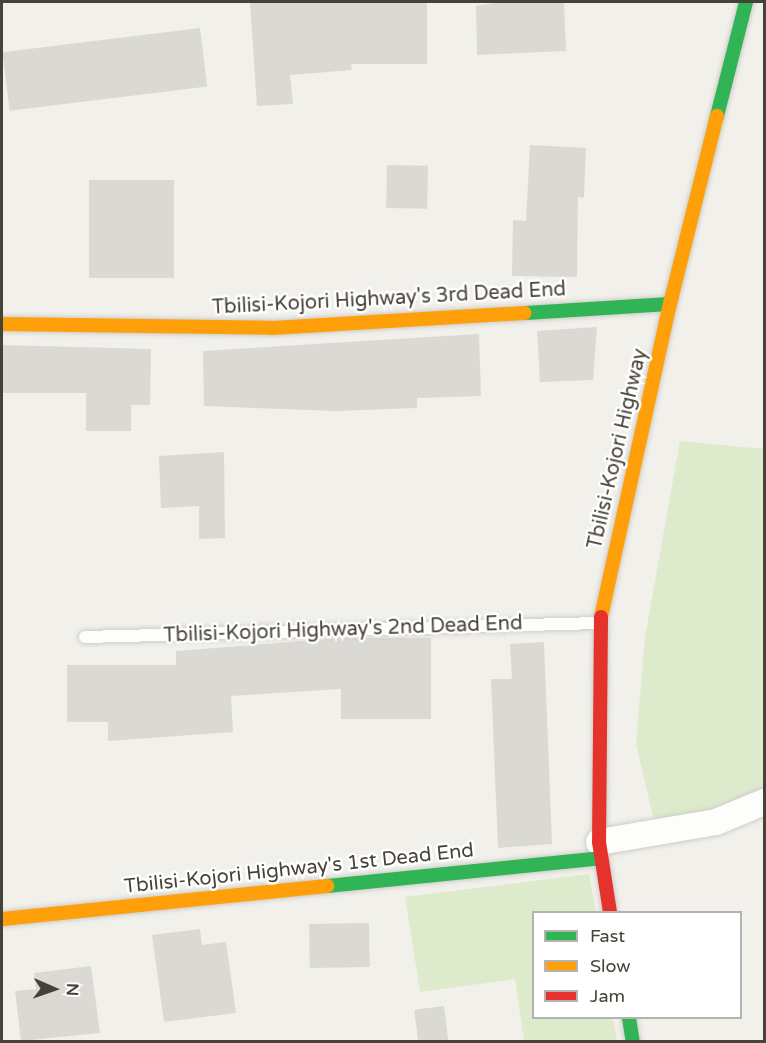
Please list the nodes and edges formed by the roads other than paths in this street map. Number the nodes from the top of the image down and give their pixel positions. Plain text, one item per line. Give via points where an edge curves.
1 (746, 2) edge
2 (670, 304) junction
3 (2, 324) edge
4 (600, 623) junction
5 (85, 637) dead end
6 (765, 802) edge
7 (600, 850) junction
8 (610, 911) edge
9 (2, 919) edge
10 (629, 1019) edge
11 (633, 1041) edge

1 - 2 street, Tbilisi-Kojori Highway
2 - 3 street, Tbilisi-Kojori Highway's 3rd Dead End via 272,328
2 - 4 street, Tbilisi-Kojori Highway
4 - 5 lane, Tbilisi-Kojori Highway's 2nd Dead End
4 - 7 street, Tbilisi-Kojori Highway
6 - 7 street via 716,822
7 - 8 street, Tbilisi-Kojori Highway
7 - 9 street, Tbilisi-Kojori Highway's 1st Dead End
10 - 11 street

